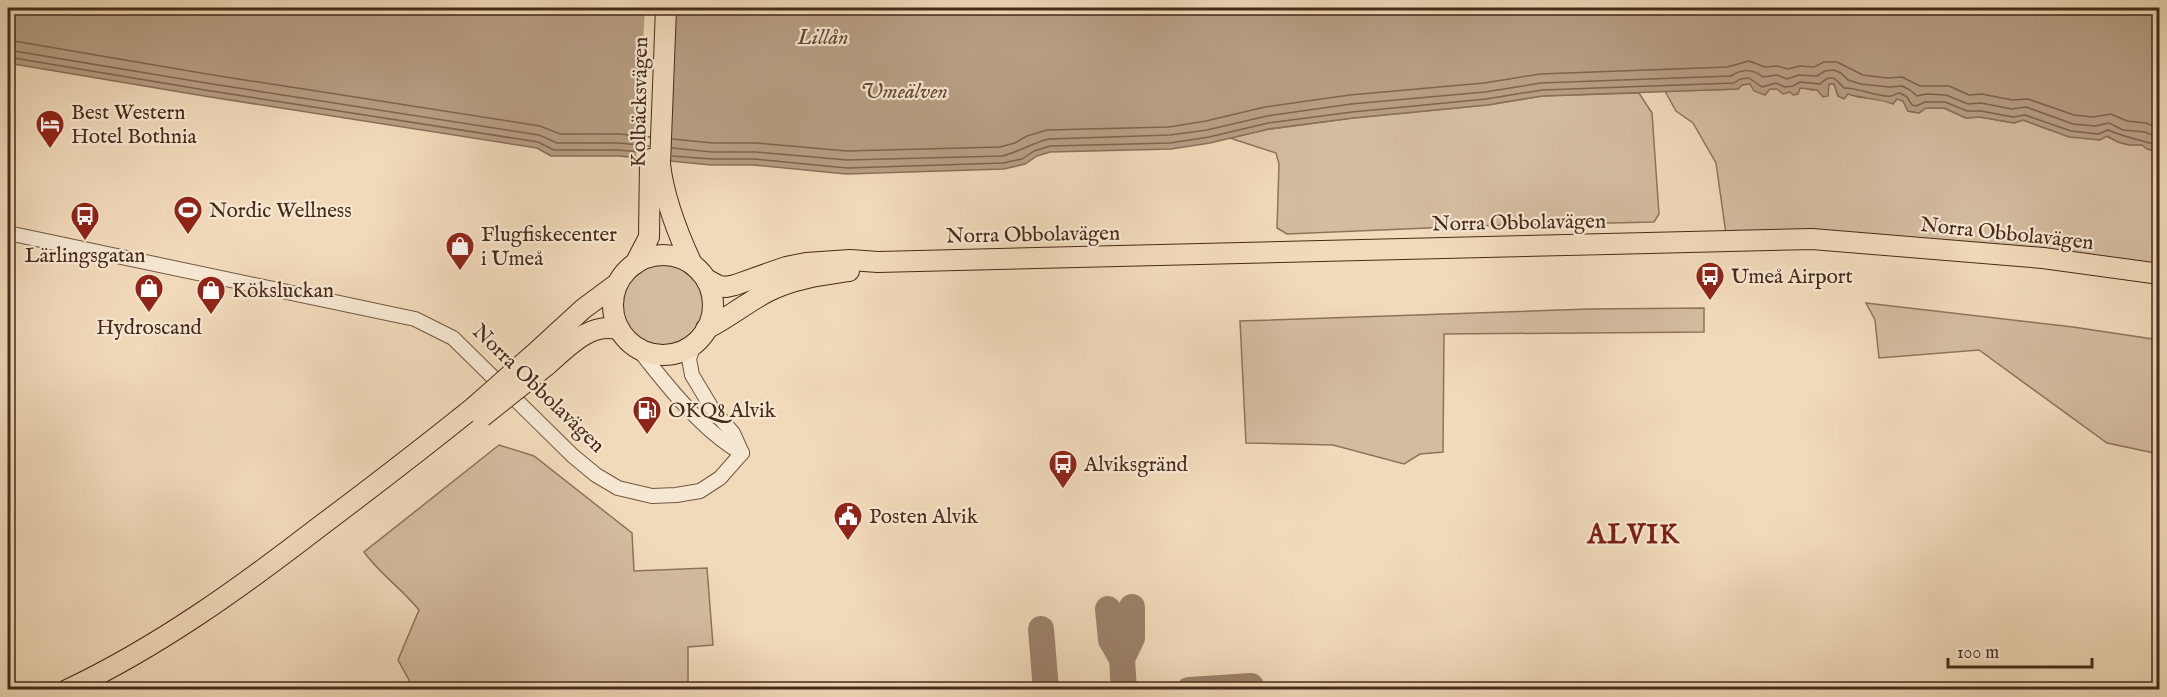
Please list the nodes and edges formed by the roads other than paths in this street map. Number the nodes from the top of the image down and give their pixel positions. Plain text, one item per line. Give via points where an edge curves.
1 (656, 8) edge
2 (666, 8) edge
3 (656, 186) junction
4 (8, 233) edge
5 (878, 262) junction
6 (635, 264) junction
7 (692, 264) junction
8 (2160, 274) edge
9 (706, 279) junction
10 (618, 283) junction
11 (620, 330) junction
12 (700, 337) junction
13 (636, 346) junction
14 (540, 360) junction
15 (478, 412) junction
16 (742, 453) junction
17 (67, 690) edge
18 (96, 690) edge

1 - 3 highway, Kolbäcksvägen via 651,103
2 - 3 highway, Kolbäcksvägen
3 - 6 highway, Kolbäcksvägen via 649,237
3 - 7 highway, Kolbäcksvägen
4 - 16 street, Norra Obbolavägen via 415,319 453,338 573,456 618,488 652,496 700,491 720,478
5 - 8 highway, Norra Obbolavägen via 1812,239 2043,258
5 - 9 highway, Norra Obbolavägen via 806,263 726,286
5 - 12 highway, Norra Obbolavägen via 781,286
6 - 7 highway via 669,256
6 - 10 highway
7 - 9 highway
9 - 12 highway via 713,308
10 - 11 highway via 613,305
10 - 14 highway via 583,309
11 - 13 highway
11 - 14 highway via 610,326 591,330
12 - 13 highway via 682,351 663,355
12 - 16 street via 689,359 692,375 713,410 733,433
13 - 16 street via 701,421 725,444
14 - 15 highway, bridge
15 - 17 highway via 237,590 158,641
15 - 18 highway via 283,571 209,624

